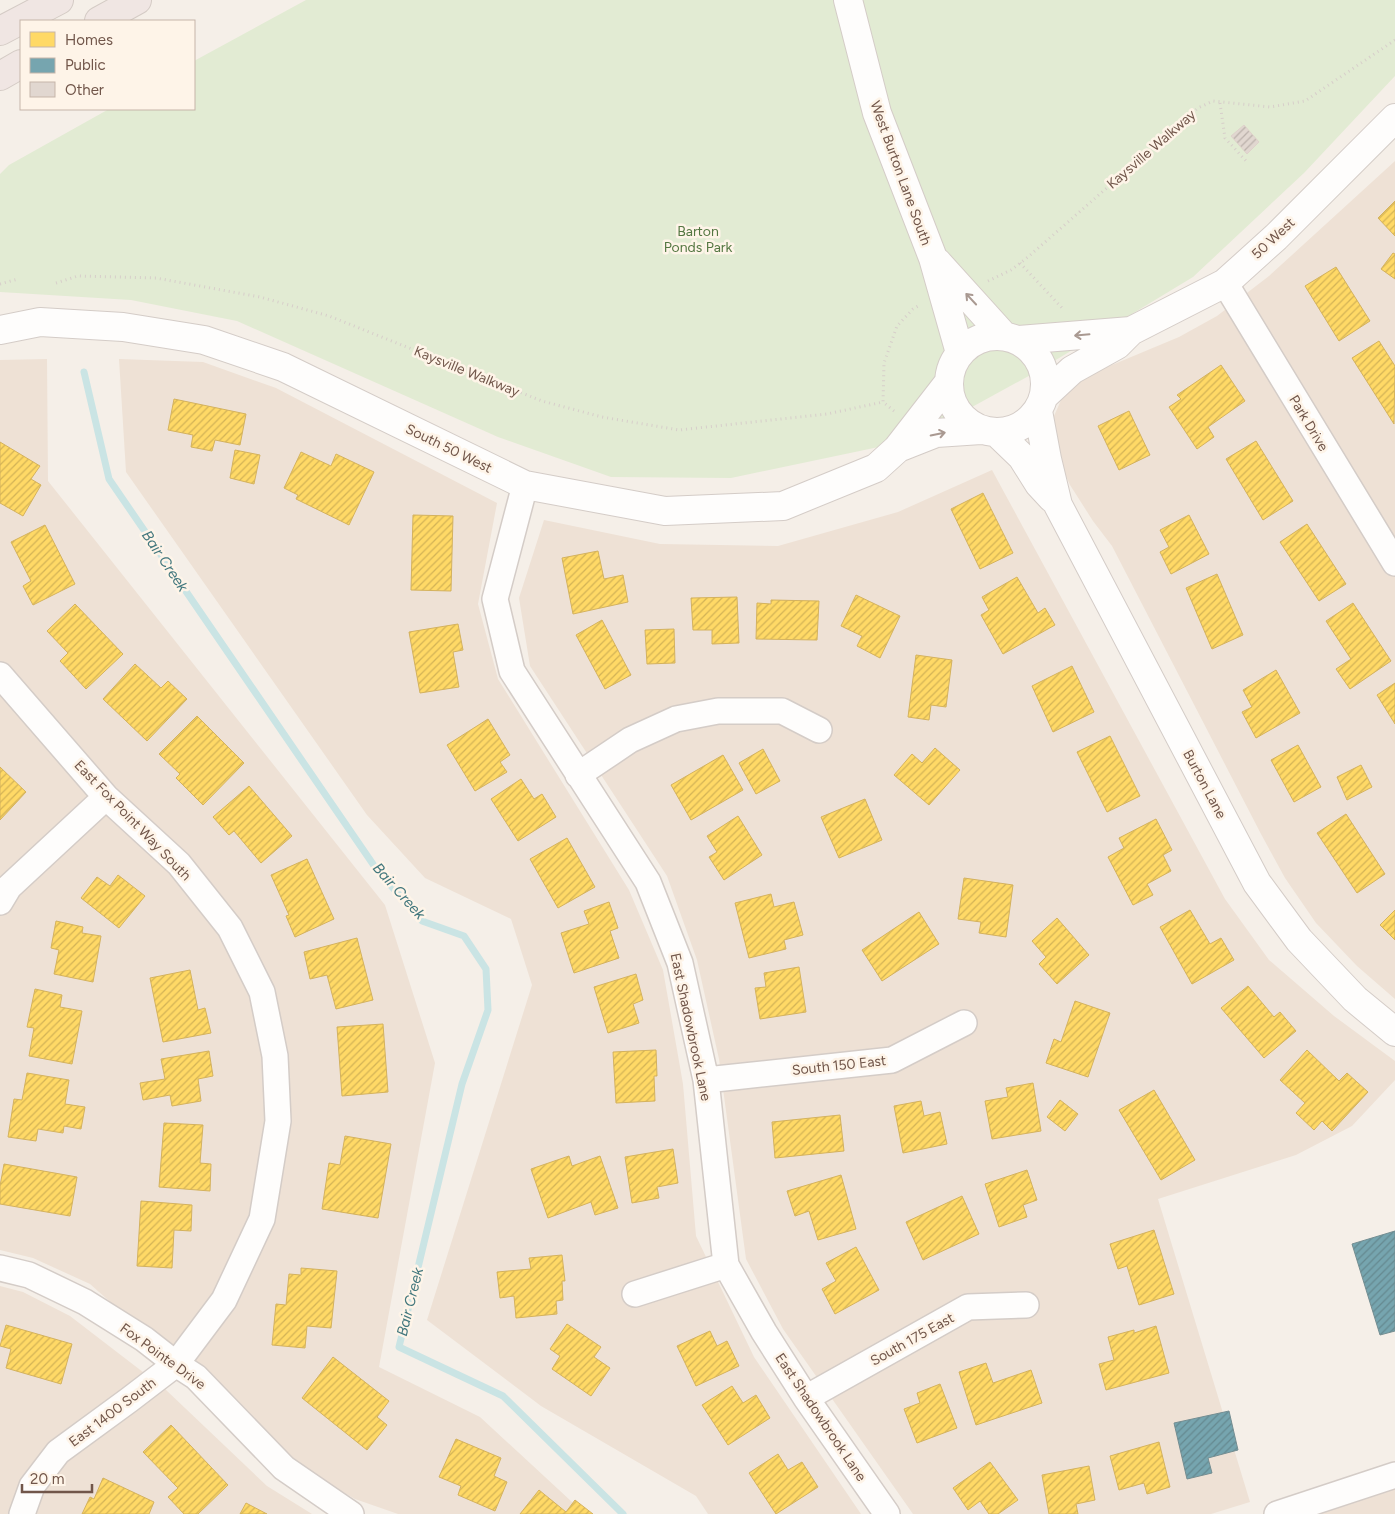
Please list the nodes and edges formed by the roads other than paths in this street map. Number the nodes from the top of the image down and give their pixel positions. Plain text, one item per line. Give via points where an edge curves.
1 (59, 0) edge
2 (137, 0) edge
3 (848, 0) edge
4 (20, 20) edge
5 (21, 20) edge
6 (101, 20) edge
7 (0, 31) edge
8 (20, 65) edge
9 (0, 76) edge
10 (1395, 118) edge
11 (933, 258) junction
12 (1225, 283) junction
13 (0, 330) edge
14 (1131, 331) junction
15 (1011, 338) junction
16 (960, 353) junction
17 (949, 382) junction
18 (1041, 404) junction
19 (989, 431) junction
20 (897, 449) junction
21 (525, 485) junction
22 (1058, 505) junction
23 (1395, 563) edge
24 (0, 675) edge
25 (819, 730) dead end
26 (578, 775) junction
27 (106, 797) junction
28 (0, 902) edge
29 (964, 1023) dead end
30 (1395, 1032) edge
31 (706, 1080) junction
32 (726, 1265) junction
33 (0, 1268) edge
34 (635, 1294) dead end
35 (1026, 1305) dead end
36 (176, 1364) junction
37 (806, 1398) junction
38 (1395, 1475) edge
39 (22, 1514) edge
40 (351, 1514) edge
41 (887, 1514) edge
42 (1277, 1514) edge

1 - 5 highway
2 - 6 highway
3 - 11 street, West Burton Lane South via 877,113
4 - 7 highway
8 - 9 highway
10 - 12 street, 50 West
15 -> 11 street, West Burton Lane South
11 - 16 street, West Burton Lane South
12 - 14 street, 50 West
12 - 23 street, Park Drive
13 - 21 street, South 50 West via 40,322 122,327 204,340 283,367
14 -> 15 street, 50 West
14 - 18 street, 50 West via 1117,344 1072,370
15 - 16 street via 987,336 972,342
15 - 18 street via 1032,350 1042,364 1046,380
16 - 17 street via 952,366
17 - 19 street via 957,411 968,422
17 - 20 street, South 50 West
18 - 19 street via 1026,423 1011,430
18 - 22 street, Burton Lane via 1046,459
20 -> 19 street, South 50 West via 936,432
19 - 22 street, Burton Lane via 1022,457 1039,484
20 - 21 street, South 50 West via 876,468 783,506 665,511
21 - 26 street, East Shadowbrook Lane via 495,599 512,671
22 - 30 street, Burton Lane via 1257,883 1305,947 1355,999
24 - 27 street, East Fox Point Way South
25 - 26 street via 782,711 718,711 676,719 630,740
26 - 31 street, East Shadowbrook Lane via 648,882 680,963
27 - 28 street via 9,887
27 - 36 street, East Fox Point Way South via 179,864 230,928 262,992 275,1056 278,1121 262,1219 224,1300
29 - 31 street, South 150 East via 892,1060
31 - 32 street, East Shadowbrook Lane
32 - 34 street
32 - 37 street, East Shadowbrook Lane
33 - 36 street, Fox Pointe Drive via 29,1275 85,1302 144,1339
35 - 37 street, South 175 East via 968,1308
36 - 39 street, East 1400 South via 58,1452 32,1486
36 - 40 street, Fox Pointe Drive via 196,1377 284,1468
37 - 41 street, East Shadowbrook Lane
38 - 42 street

